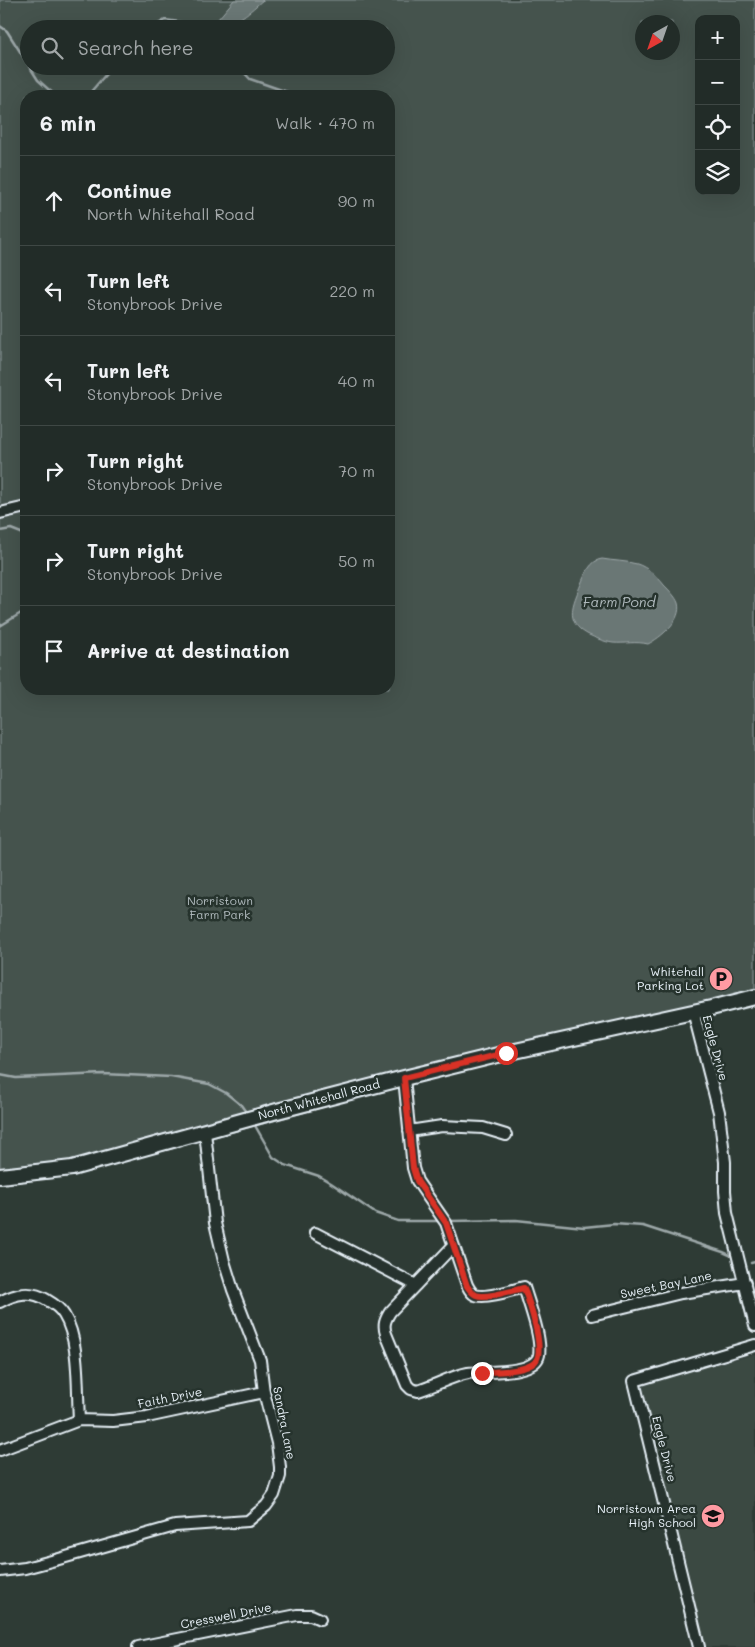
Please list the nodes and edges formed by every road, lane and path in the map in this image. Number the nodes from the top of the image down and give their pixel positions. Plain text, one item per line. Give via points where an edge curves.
1 (20, 508) edge
2 (0, 513) edge
3 (755, 997) edge
4 (693, 1011) junction
5 (404, 1078) junction
6 (409, 1131) junction
7 (206, 1132) junction
8 (506, 1135) dead end
9 (0, 1176) edge
10 (315, 1232) dead end
11 (453, 1246) junction
12 (745, 1283) junction
13 (416, 1285) junction
14 (0, 1302) edge
15 (592, 1315) dead end
16 (755, 1326) edge
17 (755, 1345) edge
18 (264, 1392) junction
19 (79, 1420) junction
20 (0, 1450) edge
21 (0, 1571) edge
22 (320, 1619) dead end
23 (138, 1647) edge
24 (699, 1647) edge

1 - 2 street
3 - 4 main road, North Whitehall Road
4 - 5 main road, North Whitehall Road
4 - 12 street, Eagle Drive via 719,1112 727,1213
5 - 6 street
5 - 7 main road, North Whitehall Road
6 - 8 street via 442,1126 483,1128
6 - 11 street via 417,1181 446,1223
7 - 9 main road, North Whitehall Road via 72,1168
7 - 18 street, Sandra Lane via 215,1224 233,1290 260,1360
10 - 13 street
11 - 13 street
11 - 13 street via 464,1278 476,1295 524,1288 538,1340 536,1361 508,1371 467,1374 426,1389 411,1389 384,1327 390,1312
12 - 15 street, Sweet Bay Lane via 681,1293
12 - 16 street, Eagle Drive
14 - 19 street via 25,1293 39,1296 64,1314 74,1344
17 - 24 street, Eagle Drive via 634,1380
18 - 19 street, Faith Drive via 147,1417
18 - 21 street, Sandra Lane via 280,1476 274,1495 248,1521 175,1526 25,1568
19 - 20 street, Faith Drive
22 - 23 street, Cresswell Drive via 297,1615

